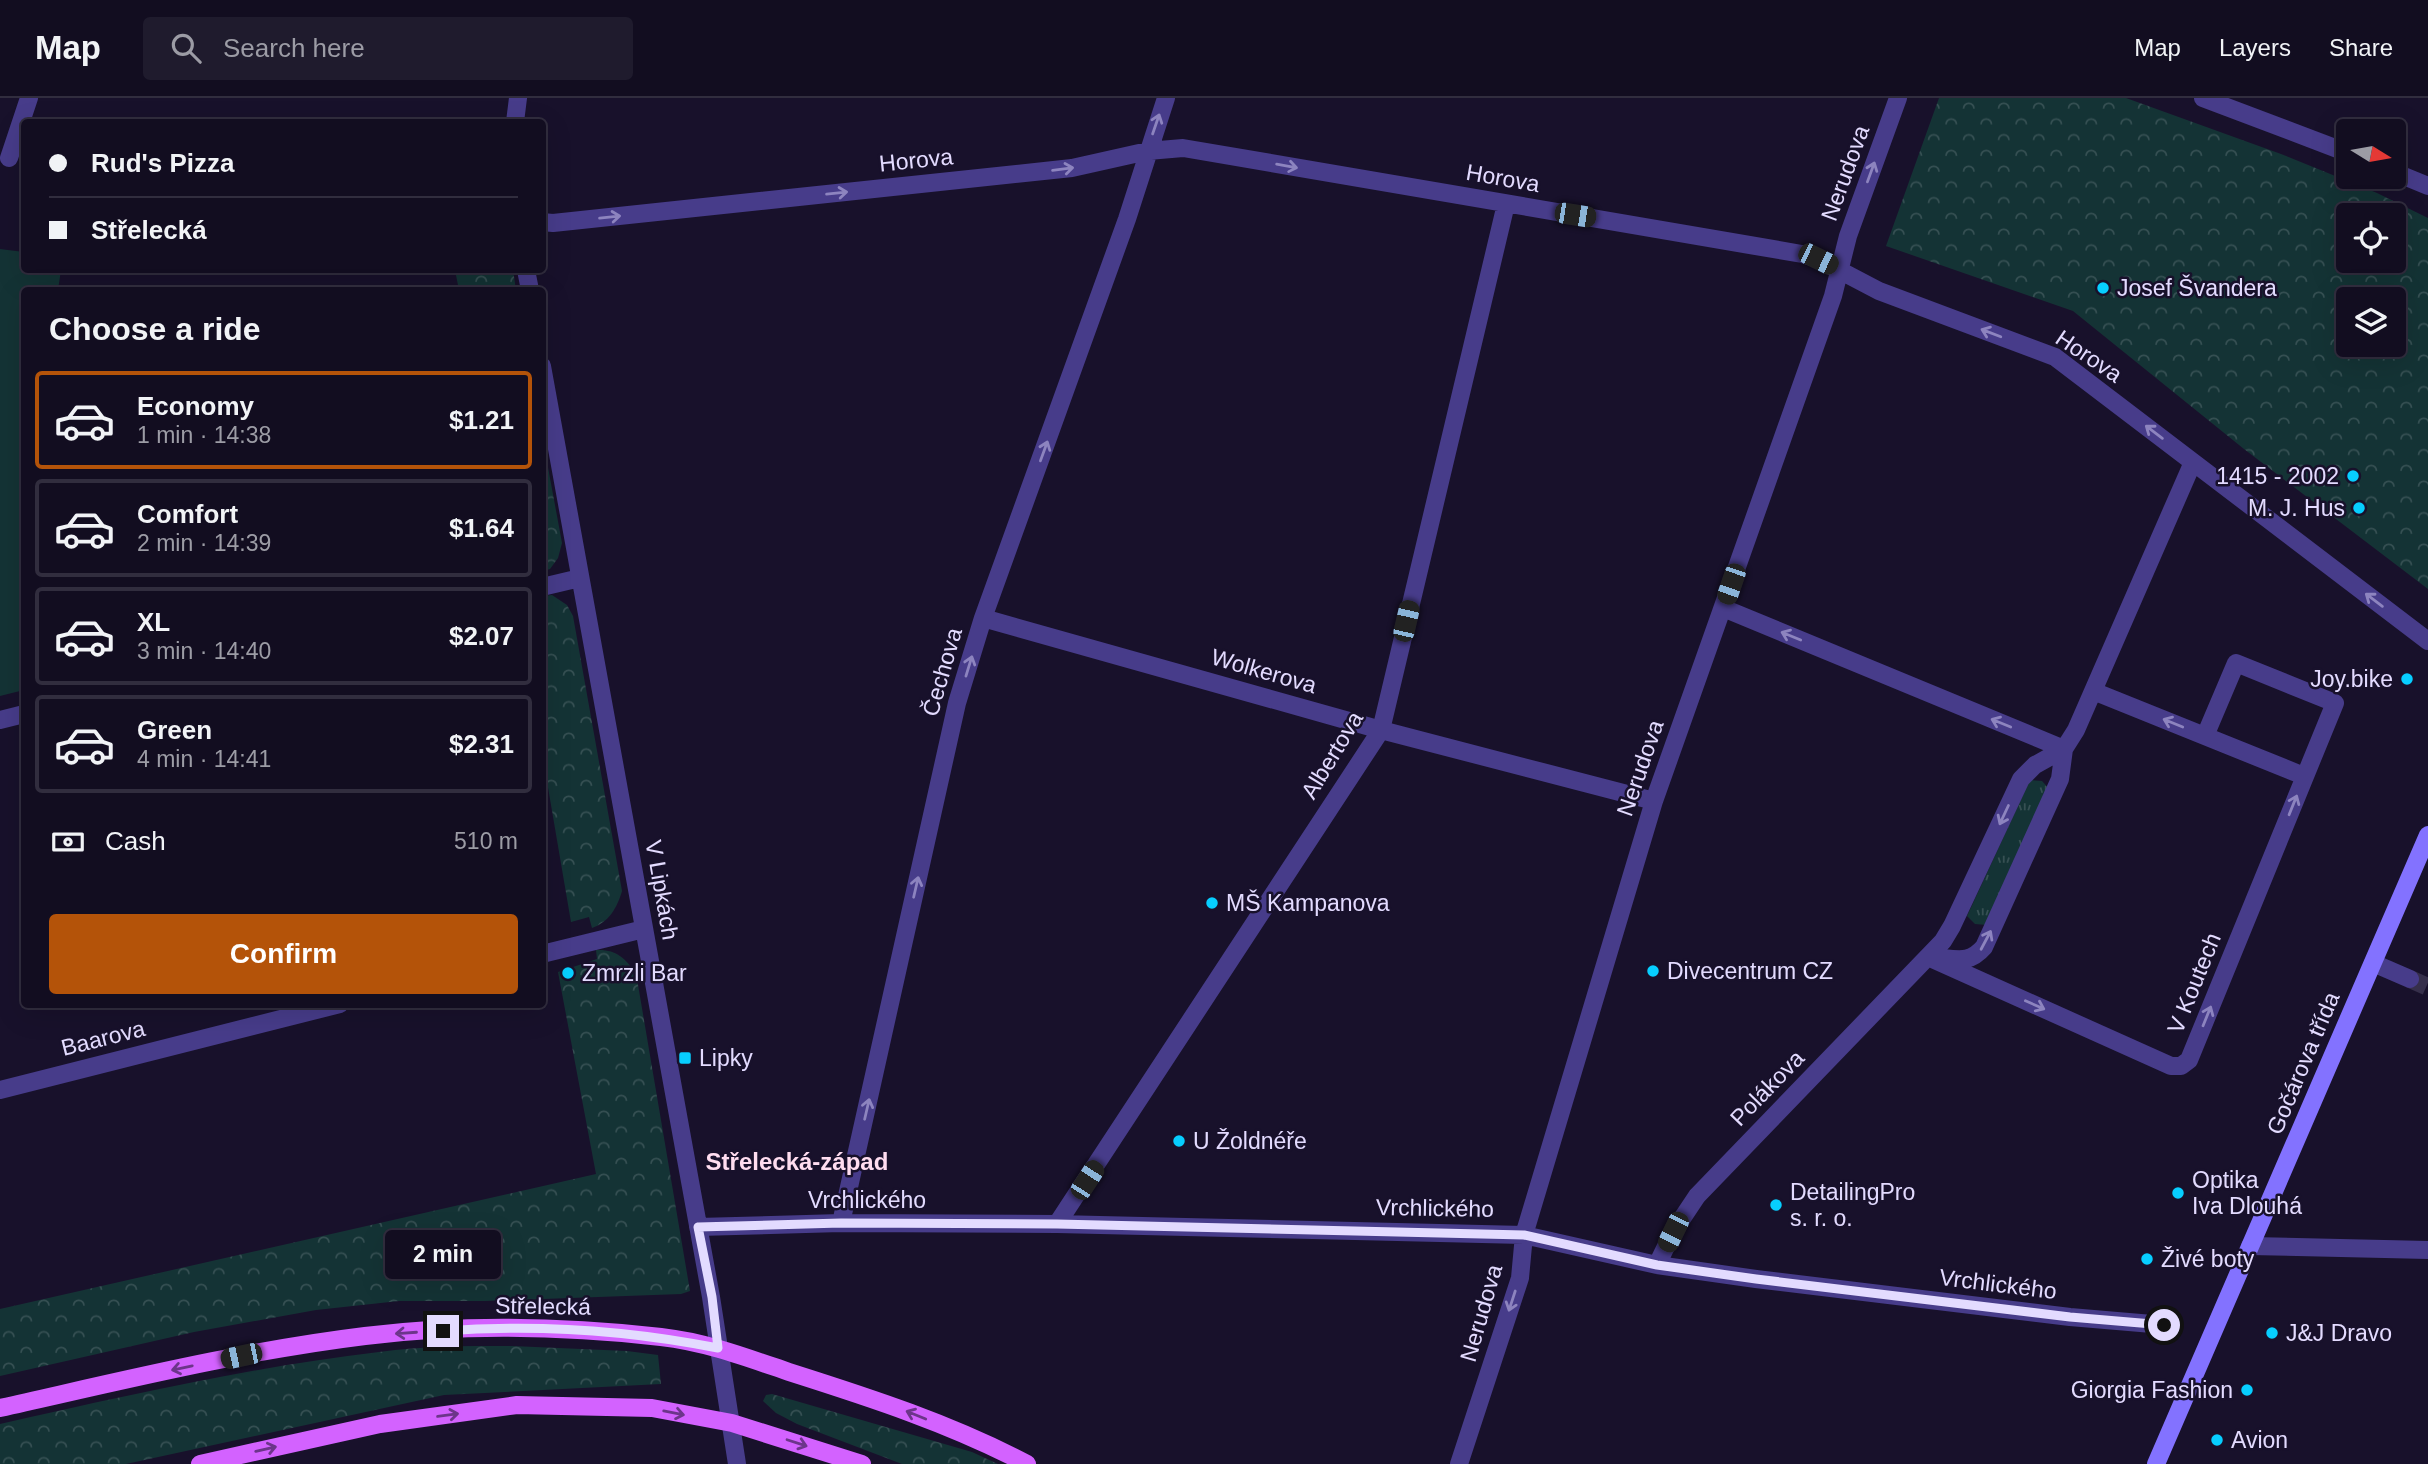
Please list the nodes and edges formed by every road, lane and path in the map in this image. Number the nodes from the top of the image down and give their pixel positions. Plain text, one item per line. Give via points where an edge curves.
1 (29, 98) edge
2 (518, 98) edge
3 (1166, 98) edge
4 (1898, 98) edge
5 (2203, 98) edge
6 (23, 119) edge
7 (515, 119) edge
8 (21, 125) edge
9 (2336, 148) edge
10 (1148, 151) junction
11 (11, 158) edge
12 (2406, 177) edge
13 (2428, 186) edge
14 (1506, 204) junction
15 (546, 222) edge
16 (1840, 270) junction
17 (546, 388) edge
18 (2193, 462) junction
19 (580, 578) junction
20 (546, 586) edge
21 (1723, 608) junction
22 (983, 618) junction
23 (2428, 641) edge
24 (2093, 691) junction
25 (21, 715) edge
26 (0, 720) edge
27 (1381, 730) junction
28 (2205, 736) junction
29 (2064, 749) junction
30 (2304, 776) junction
31 (1654, 801) junction
32 (2428, 835) edge
33 (644, 929) junction
34 (546, 953) edge
35 (1928, 957) junction
36 (2373, 963) junction
37 (2410, 979) tunnel mouth
38 (324, 1008) edge
39 (0, 1090) edge
40 (841, 1223) junction
41 (1057, 1224) junction
42 (698, 1227) junction
43 (1524, 1235) junction
44 (2250, 1246) junction
45 (2428, 1250) edge
46 (1657, 1265) junction
47 (2164, 1325) dead end
48 (718, 1348) junction
49 (0, 1408) edge
50 (732, 1423) junction
51 (200, 1464) edge
52 (737, 1464) edge
53 (862, 1464) edge
54 (1027, 1464) edge
55 (1459, 1464) edge
56 (2156, 1464) edge

1 - 6 street
2 - 7 street
10 -> 3 street, Čechova
16 -> 4 street, Nerudova
5 - 9 street
8 - 11 street
10 -> 14 street, Horova via 1188,148
15 -> 10 street, Horova via 1072,168
22 -> 10 street, Čechova
12 - 13 street
14 - 16 street, Horova via 1802,254
14 - 27 street, Albertova
18 -> 16 street, Horova via 2055,356 1879,291
16 - 21 street, Nerudova
17 - 19 street, V Lipkách
23 -> 18 street, Horova
18 - 24 street
19 - 20 street
19 - 33 street, V Lipkách
29 -> 21 street
21 - 31 street, Nerudova
22 - 27 street, Wolkerova
40 -> 22 street, Čechova via 957,703
28 -> 24 street
24 - 29 street
25 - 26 street
27 - 31 street, Wolkerova
27 - 41 street, Albertova
28 - 30 street
28 - 30 street, V Koutech via 2236,663 2335,703
29 -> 35 street via 2021,779 1952,926
35 -> 29 street via 1966,960 1975,958 1984,947 2060,779
35 -> 30 street, V Koutech via 2171,1066 2181,1066 2189,1060
31 - 43 street, Nerudova
32 - 36 street, Gočárova třída
33 - 34 street
33 - 42 street, V Lipkách
35 - 46 street, Polákova via 1697,1196
36 - 37 street
36 - 44 street, Gočárova třída
38 - 39 street, Baarova
40 - 41 street, Vrchlického
40 - 42 street, Vrchlického
41 - 43 street, Vrchlického
42 - 48 street, V Lipkách
43 - 46 street, Vrchlického
43 -> 55 street, Nerudova via 1520,1278
44 - 45 street
44 - 56 street, Gočárova třída
46 - 47 street, Vrchlického
48 -> 49 main road, Střelecká via 570,1328 367,1336 266,1350
48 - 50 street, V Lipkách
54 -> 48 main road, Střelecká via 884,1402
51 -> 50 main road via 380,1424 517,1405 652,1408
50 - 52 street, V Lipkách
50 -> 53 main road

